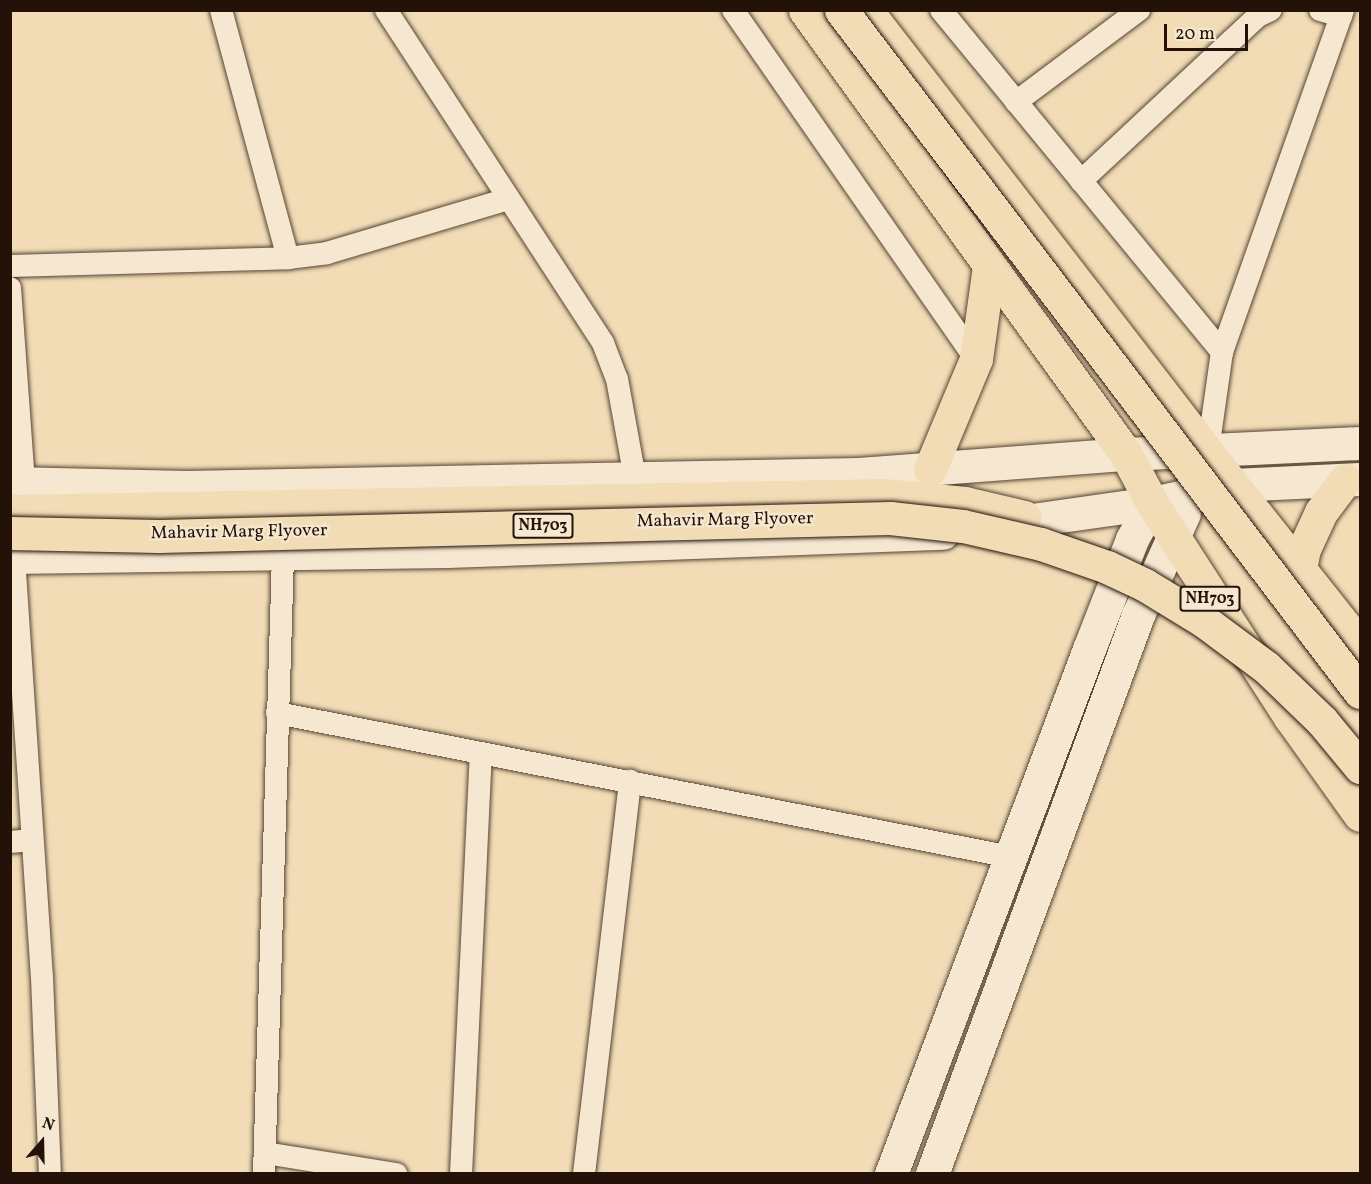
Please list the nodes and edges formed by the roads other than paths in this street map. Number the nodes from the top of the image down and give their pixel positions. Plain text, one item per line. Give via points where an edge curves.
1 (221, 10) edge
2 (386, 10) edge
3 (734, 10) edge
4 (805, 10) edge
5 (841, 10) edge
6 (866, 10) edge
7 (941, 10) edge
8 (1139, 10) edge
9 (1271, 10) edge
10 (1334, 12) edge
11 (1016, 102) junction
12 (1081, 181) junction
13 (508, 199) junction
14 (288, 258) junction
15 (10, 266) edge
16 (989, 266) junction
17 (10, 288) edge
18 (1222, 352) junction
19 (976, 358) junction
20 (1360, 443) edge
21 (1208, 450) junction
22 (1126, 454) junction
23 (930, 469) junction
24 (635, 478) junction
25 (1353, 479) edge
26 (1233, 485) junction
27 (15, 493) edge
28 (1194, 493) junction
29 (1152, 503) junction
30 (1173, 536) junction
31 (12, 549) edge
32 (283, 554) junction
33 (1300, 568) junction
34 (1360, 645) edge
35 (1360, 692) edge
36 (278, 713) junction
37 (1360, 736) edge
38 (481, 754) junction
39 (1360, 767) edge
40 (630, 782) junction
41 (1360, 815) edge
42 (21, 841) edge
43 (1011, 857) junction
44 (264, 1163) edge
45 (50, 1173) edge
46 (396, 1173) edge
47 (461, 1173) edge
48 (584, 1173) edge
49 (891, 1173) edge
50 (932, 1173) edge

1 - 14 street
2 - 13 street
3 - 19 street
4 - 16 main road
5 - 35 main road, bridge
6 - 21 main road
7 - 11 street
8 - 11 street
9 - 12 street via 1258,16
10 - 18 street
11 - 12 street
12 - 18 street
13 - 14 street via 327,253
13 - 24 street via 603,343 617,379
14 - 15 street
16 - 19 main road
16 - 22 main road
17 - 27 street
18 - 21 street
19 - 23 main road
20 - 21 street
21 - 22 street
21 - 26 main road
21 - 28 street
22 - 23 street
22 - 29 main road
23 - 24 street
24 - 27 street
25 - 26 street
25 - 33 main road via 1321,512
26 - 28 street
26 - 33 main road
27 - 37 main road, Mahavir Marg Flyover / NH703 via 884,495 964,503 1024,517 1138,559 1212,600 1306,676
28 - 29 street
28 - 30 street
29 - 30 main road
29 - 32 street via 933,534
29 - 43 street via 1132,539
30 - 41 main road via 1290,717
30 - 50 street via 1138,615
31 - 32 street
31 - 39 main road, Mahavir Marg Flyover / NH703, bridge via 159,536 890,518 963,526 1041,544 1145,585 1204,621 1266,667 1322,721
31 - 42 street
32 - 36 street
33 - 34 main road
36 - 38 street
36 - 44 street
38 - 40 street
38 - 47 street
40 - 43 street
40 - 48 street
42 - 45 street via 42,977
43 - 49 street
44 - 46 street

